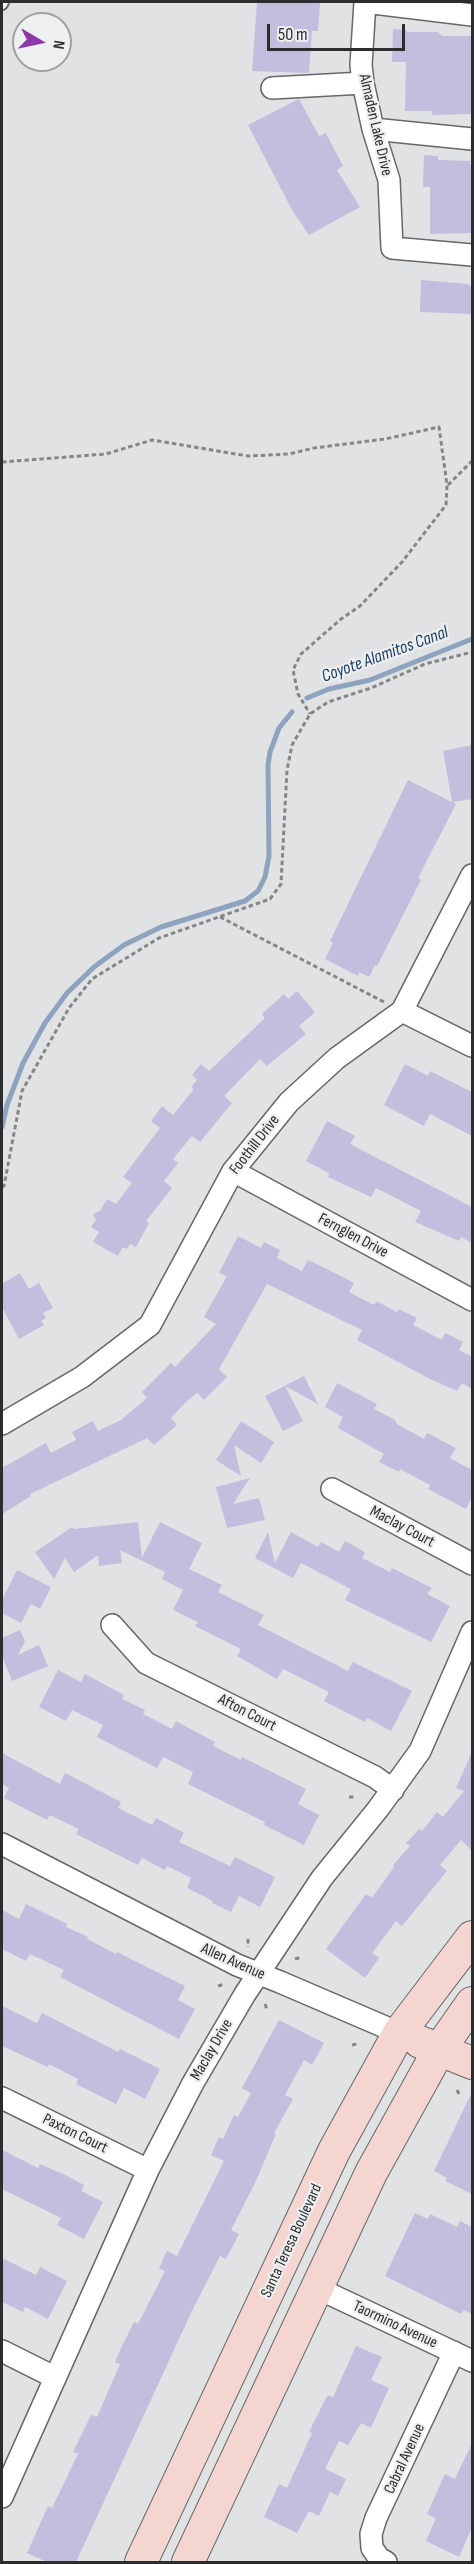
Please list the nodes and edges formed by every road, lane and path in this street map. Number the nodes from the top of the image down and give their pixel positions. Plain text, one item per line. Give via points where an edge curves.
1 (365, 2) edge
2 (472, 15) edge
3 (363, 83) junction
4 (272, 88) dead end
5 (373, 129) junction
6 (472, 139) edge
7 (472, 255) edge
8 (472, 461) edge
9 (2, 462) edge
10 (447, 485) junction
11 (472, 652) edge
12 (310, 714) junction
13 (472, 875) edge
14 (220, 917) junction
15 (402, 1011) junction
16 (472, 1046) edge
17 (233, 1171) junction
18 (2, 1187) edge
19 (472, 1300) edge
20 (2, 1424) edge
21 (332, 1489) dead end
22 (472, 1564) edge
23 (112, 1624) dead end
24 (472, 1632) edge
25 (393, 1790) junction
26 (349, 1797) dead end
27 (356, 1797) dead end
28 (2, 1844) edge
29 (472, 1936) edge
30 (248, 1940) dead end
31 (248, 1947) dead end
32 (302, 1957) dead end
33 (295, 1959) dead end
34 (258, 1975) junction
35 (225, 1984) dead end
36 (218, 1986) dead end
37 (265, 2004) dead end
38 (472, 2004) edge
39 (267, 2010) dead end
40 (399, 2033) junction
41 (439, 2050) junction
42 (465, 2076) edge
43 (459, 2094) dead end
44 (2, 2098) edge
45 (148, 2170) junction
46 (317, 2288) junction
47 (2, 2351) edge
48 (463, 2357) edge
49 (54, 2377) junction
50 (2, 2497) edge
51 (141, 2562) edge
52 (188, 2562) edge
53 (386, 2562) edge

1 - 2 street
1 - 3 street, Almaden Lake Drive
3 - 4 street
3 - 5 street, Almaden Lake Drive
5 - 6 street
5 - 7 street, Almaden Lake Drive via 389,180 392,248
8 - 10 path
9 - 10 path via 106,454 152,440 248,456 289,454 439,427
10 - 12 path via 446,505 402,561 360,606 302,654 293,670 298,694
11 - 12 path via 425,664 328,702
12 - 14 path via 292,745 287,770 281,884 270,899
13 - 15 street, Foothill Drive
14 - 15 path
14 - 18 path via 159,938 92,979 69,1008 22,1091
15 - 16 street
15 - 17 street, Foothill Drive via 337,1058 289,1102
17 - 19 street, Fernglen Drive
17 - 20 street, Foothill Drive via 150,1325 82,1377
21 - 22 street, Maclay Court
23 - 25 street, Afton Court via 146,1663 375,1777
24 - 25 street, Maclay Drive via 420,1751
25 - 34 street, Maclay Drive via 322,1878
26 - 27 path
28 - 34 street, Allen Avenue
29 - 40 main road, Santa Teresa Boulevard
30 - 31 path
32 - 33 path
34 - 40 street, Allen Avenue
34 - 45 street, Maclay Drive
35 - 36 path
37 - 39 path
38 - 41 main road
40 - 41 main road, Allen Avenue
40 - 51 main road, Santa Teresa Boulevard via 334,2151
41 - 42 main road, Allen Avenue
41 - 46 main road via 371,2173
42 - 43 path
44 - 45 street, Paxton Court
45 - 49 street, Maclay Drive
46 - 48 street, Taormino Avenue
46 - 52 main road
47 - 49 street
48 - 53 street, Cabral Avenue via 376,2517 372,2548
49 - 50 street, Maclay Drive

